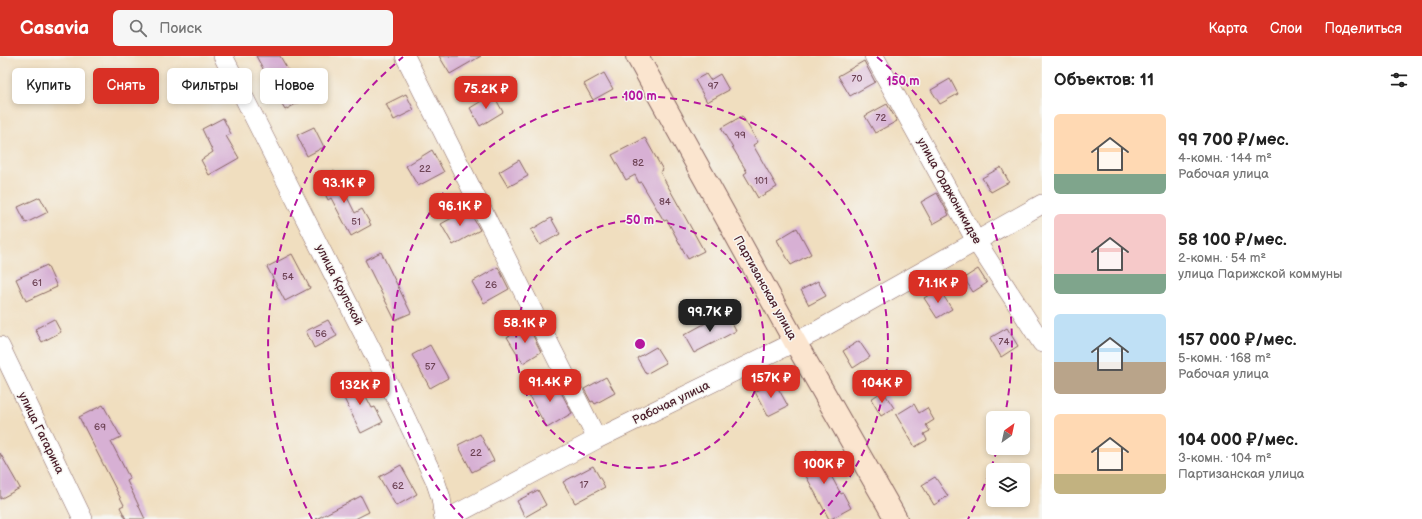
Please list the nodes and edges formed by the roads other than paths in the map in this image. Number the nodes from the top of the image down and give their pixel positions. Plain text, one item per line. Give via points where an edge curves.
1 (223, 56) edge
2 (405, 56) edge
3 (637, 56) edge
4 (874, 56) edge
5 (1042, 204) edge
6 (976, 242) junction
7 (795, 342) junction
8 (1042, 343) edge
9 (0, 346) edge
10 (597, 439) junction
11 (82, 519) edge
12 (444, 519) edge
13 (447, 519) edge
14 (896, 519) edge

1 - 12 street, улица Крупской via 403,412 435,480
2 - 10 street
3 - 7 main road, Партизанская улица
4 - 6 street, улица Орджоникидзе
5 - 6 street, Рабочая улица
6 - 7 street, Рабочая улица
6 - 8 street, улица Орджоникидзе
7 - 10 street, Рабочая улица
7 - 14 main road, Партизанская улица
9 - 11 street, улица Гагарина
10 - 13 street, Рабочая улица

